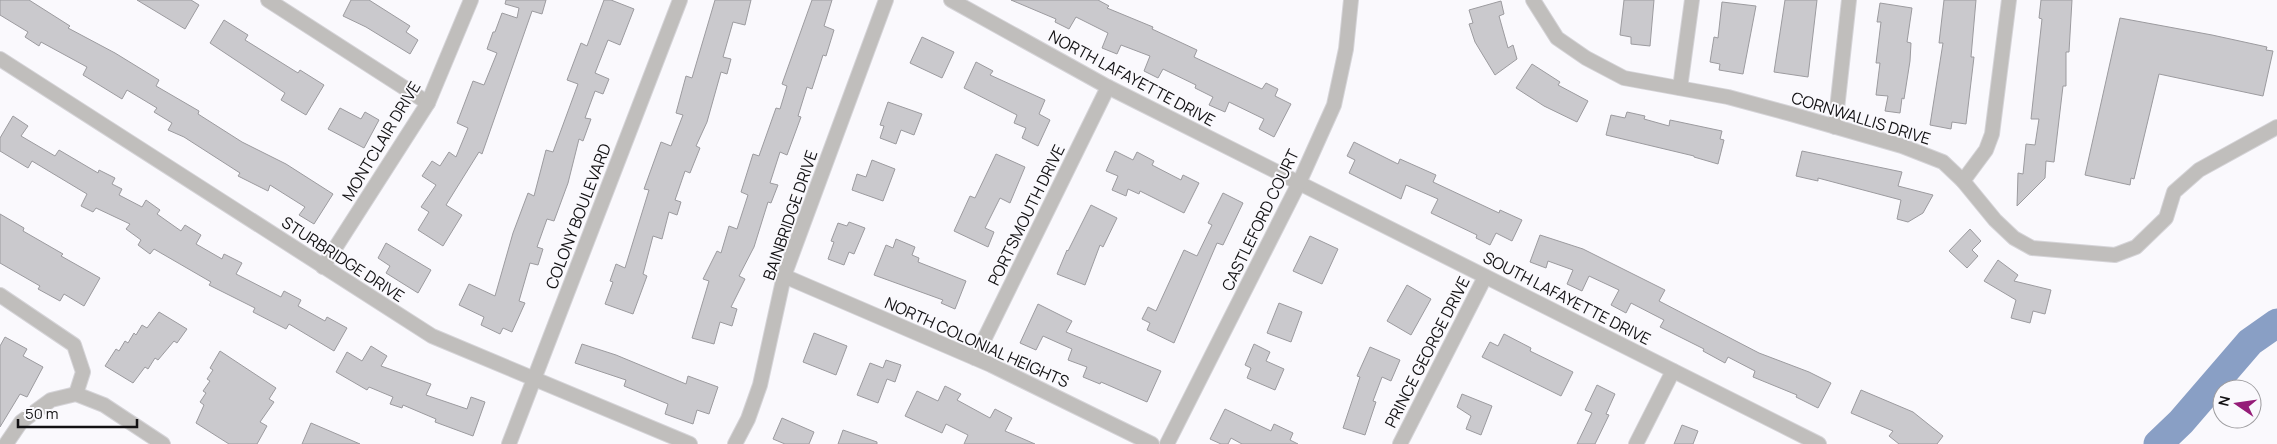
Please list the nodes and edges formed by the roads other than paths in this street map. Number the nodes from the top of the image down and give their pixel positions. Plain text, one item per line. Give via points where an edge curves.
1 (268, 0) edge
2 (471, 0) edge
3 (680, 0) edge
4 (886, 0) edge
5 (951, 0) edge
6 (1351, 0) edge
7 (1533, 0) edge
8 (1692, 0) edge
9 (1849, 0) edge
10 (2009, 0) edge
11 (0, 60) edge
12 (1108, 87) junction
13 (1680, 88) junction
14 (428, 103) junction
15 (1835, 127) junction
16 (2277, 127) edge
17 (1963, 181) junction
18 (1299, 183) junction
19 (323, 267) junction
20 (784, 276) junction
21 (1485, 277) junction
22 (0, 295) edge
23 (975, 358) junction
24 (1673, 371) junction
25 (534, 380) junction
26 (76, 394) junction
27 (6, 438) edge
28 (163, 444) edge
29 (509, 444) edge
30 (690, 444) edge
31 (735, 444) edge
32 (1152, 444) edge
33 (1167, 444) edge
34 (1400, 444) edge
35 (1636, 444) edge
36 (1819, 444) edge

1 - 14 street
2 - 14 street, MONTCLAIR DRIVE
3 - 25 street, COLONY BOULEVARD
4 - 20 street, BAINBRIDGE DRIVE
5 - 12 street, NORTH LAFAYETTE DRIVE
6 - 18 street, CASTLEFORD COURT via 1346,49 1334,105
7 - 13 street, CORNWALLIS DRIVE via 1557,38 1586,58 1624,78
8 - 13 street
9 - 15 street
10 - 17 street via 1992,134 1986,150
11 - 19 street, STURBRIDGE DRIVE
12 - 18 street, NORTH LAFAYETTE DRIVE
12 - 23 street, PORTSMOUTH DRIVE
13 - 15 street, CORNWALLIS DRIVE
14 - 19 street, MONTCLAIR DRIVE
15 - 17 street, CORNWALLIS DRIVE via 1902,146 1943,162
16 - 17 street, CORNWALLIS DRIVE via 2199,170 2174,192 2166,218 2136,247 2115,255 2032,248 2014,238 1995,220
18 - 21 street, SOUTH LAFAYETTE DRIVE
18 - 33 street, CASTLEFORD COURT
19 - 25 street, STURBRIDGE DRIVE via 432,336
20 - 23 street, NORTH COLONIAL HEIGHTS
20 - 31 street, BAINBRIDGE DRIVE via 760,384
21 - 24 street, SOUTH LAFAYETTE DRIVE
21 - 34 street, PRINCE GEORGE DRIVE
22 - 26 street via 74,345 83,372
23 - 32 street, NORTH COLONIAL HEIGHTS
24 - 35 street
24 - 36 street, SOUTH LAFAYETTE DRIVE
25 - 29 street, COLONY BOULEVARD
25 - 30 street, STURBRIDGE DRIVE
26 - 27 street via 51,400 21,422
26 - 28 street via 104,406

